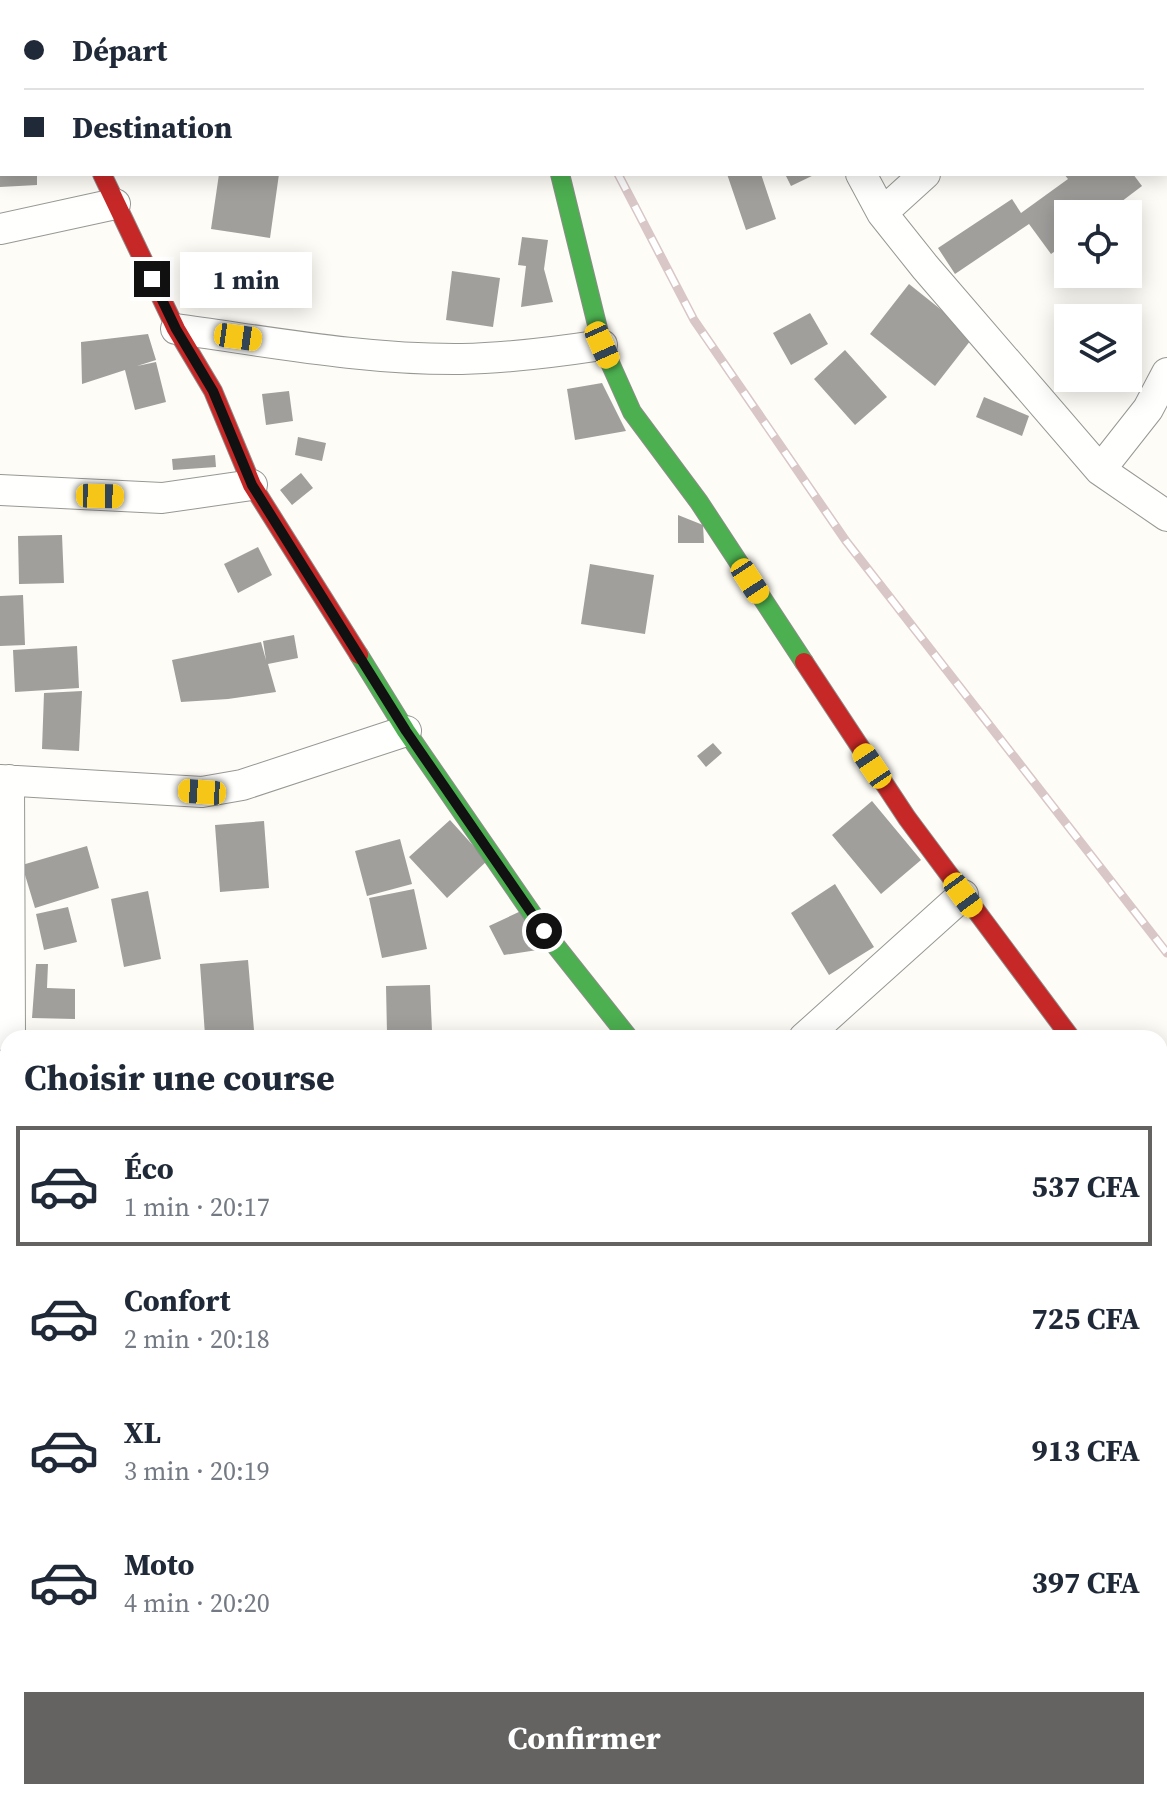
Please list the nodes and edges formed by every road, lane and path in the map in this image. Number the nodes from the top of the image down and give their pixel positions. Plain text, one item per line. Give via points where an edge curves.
1 (103, 176) edge
2 (560, 176) edge
3 (862, 176) edge
4 (923, 176) edge
5 (115, 204) junction
6 (882, 213) junction
7 (0, 229) edge
8 (176, 329) junction
9 (602, 345) junction
10 (1167, 373) edge
11 (1100, 470) junction
12 (252, 485) junction
13 (0, 490) edge
14 (1167, 516) edge
15 (406, 731) junction
16 (4, 780) edge
17 (963, 895) junction
18 (10, 1030) edge
19 (623, 1030) edge
20 (813, 1030) edge
21 (1065, 1030) edge

1 - 5 street
2 - 9 street
3 - 6 street
4 - 6 street
5 - 7 street
5 - 8 street
6 - 11 street
8 - 9 street via 360,354 460,359
8 - 12 street via 213,391
9 - 17 street via 632,412 699,502
10 - 11 street via 1148,409
11 - 14 street
12 - 13 street via 162,498
12 - 15 street
15 - 16 street via 242,785 202,792
15 - 19 street via 544,931
16 - 18 street
17 - 20 street
17 - 21 street

